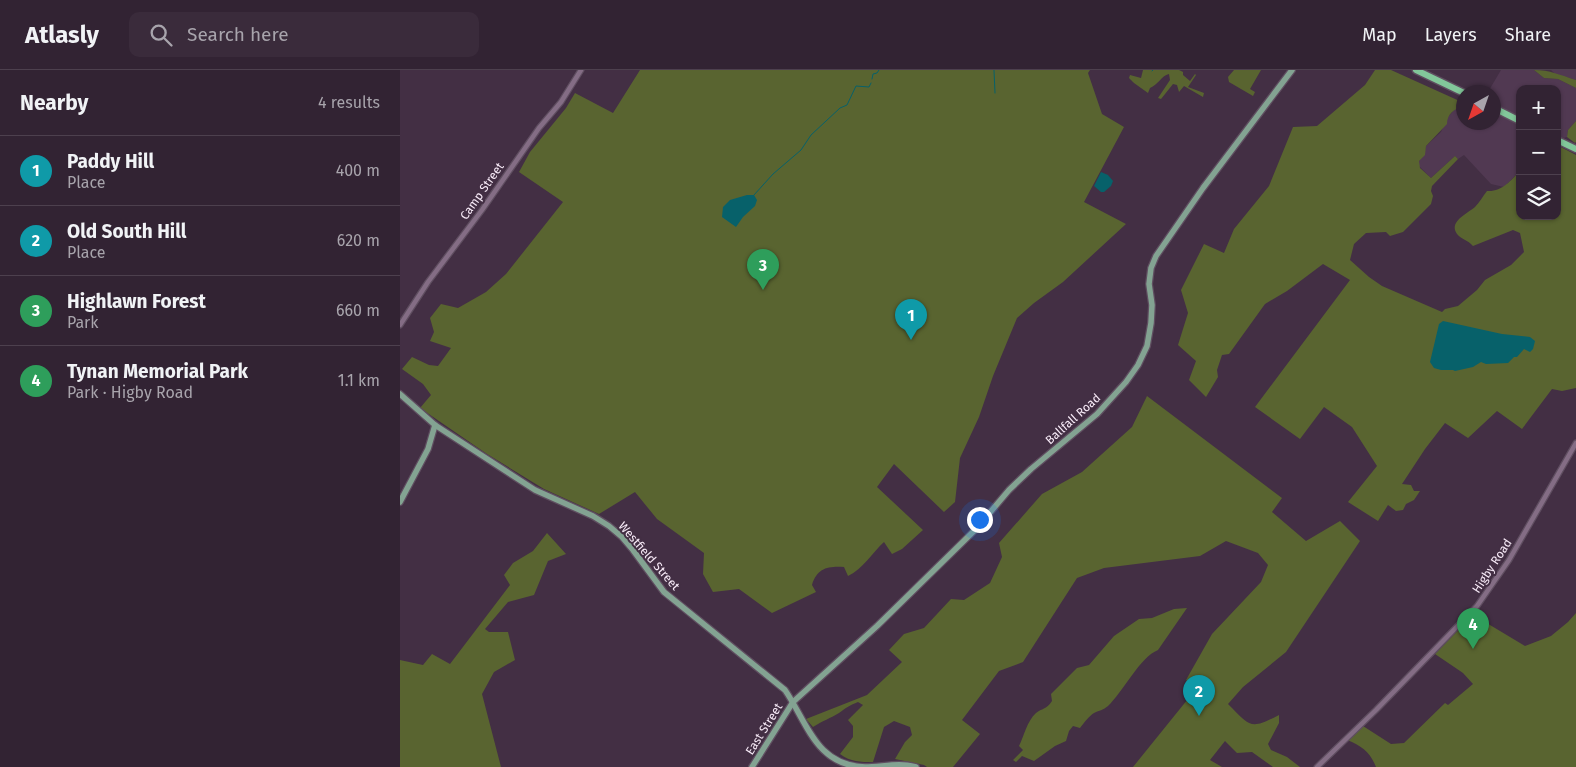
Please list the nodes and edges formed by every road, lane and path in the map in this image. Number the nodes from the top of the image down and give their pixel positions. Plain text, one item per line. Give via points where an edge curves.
1 (581, 70) edge
2 (1292, 70) edge
3 (1416, 70) edge
4 (1456, 89) edge
5 (1501, 112) edge
6 (1516, 119) edge
7 (1561, 142) edge
8 (1576, 149) edge
9 (400, 325) edge
10 (400, 394) edge
11 (435, 426) junction
12 (1576, 443) edge
13 (400, 502) edge
14 (793, 702) junction
15 (752, 767) edge
16 (916, 767) edge
17 (1317, 767) edge

1 - 9 street, Camp Street
2 - 14 main road, Ballfall Road via 1156,256 1149,284 1152,305 1147,346 1126,382 1097,414 1009,490 976,530 856,646
3 - 4 highway
5 - 6 highway
7 - 8 highway
10 - 11 main road, Westfield Street
11 - 13 main road via 428,449
11 - 14 main road, Westfield Street via 535,490 593,516 622,536 664,592 775,681
12 - 17 street, Higby Road via 1506,565 1477,606
14 - 15 main road, East Street
14 - 16 main road, Westfield Street via 810,734 838,760 864,767 896,764

